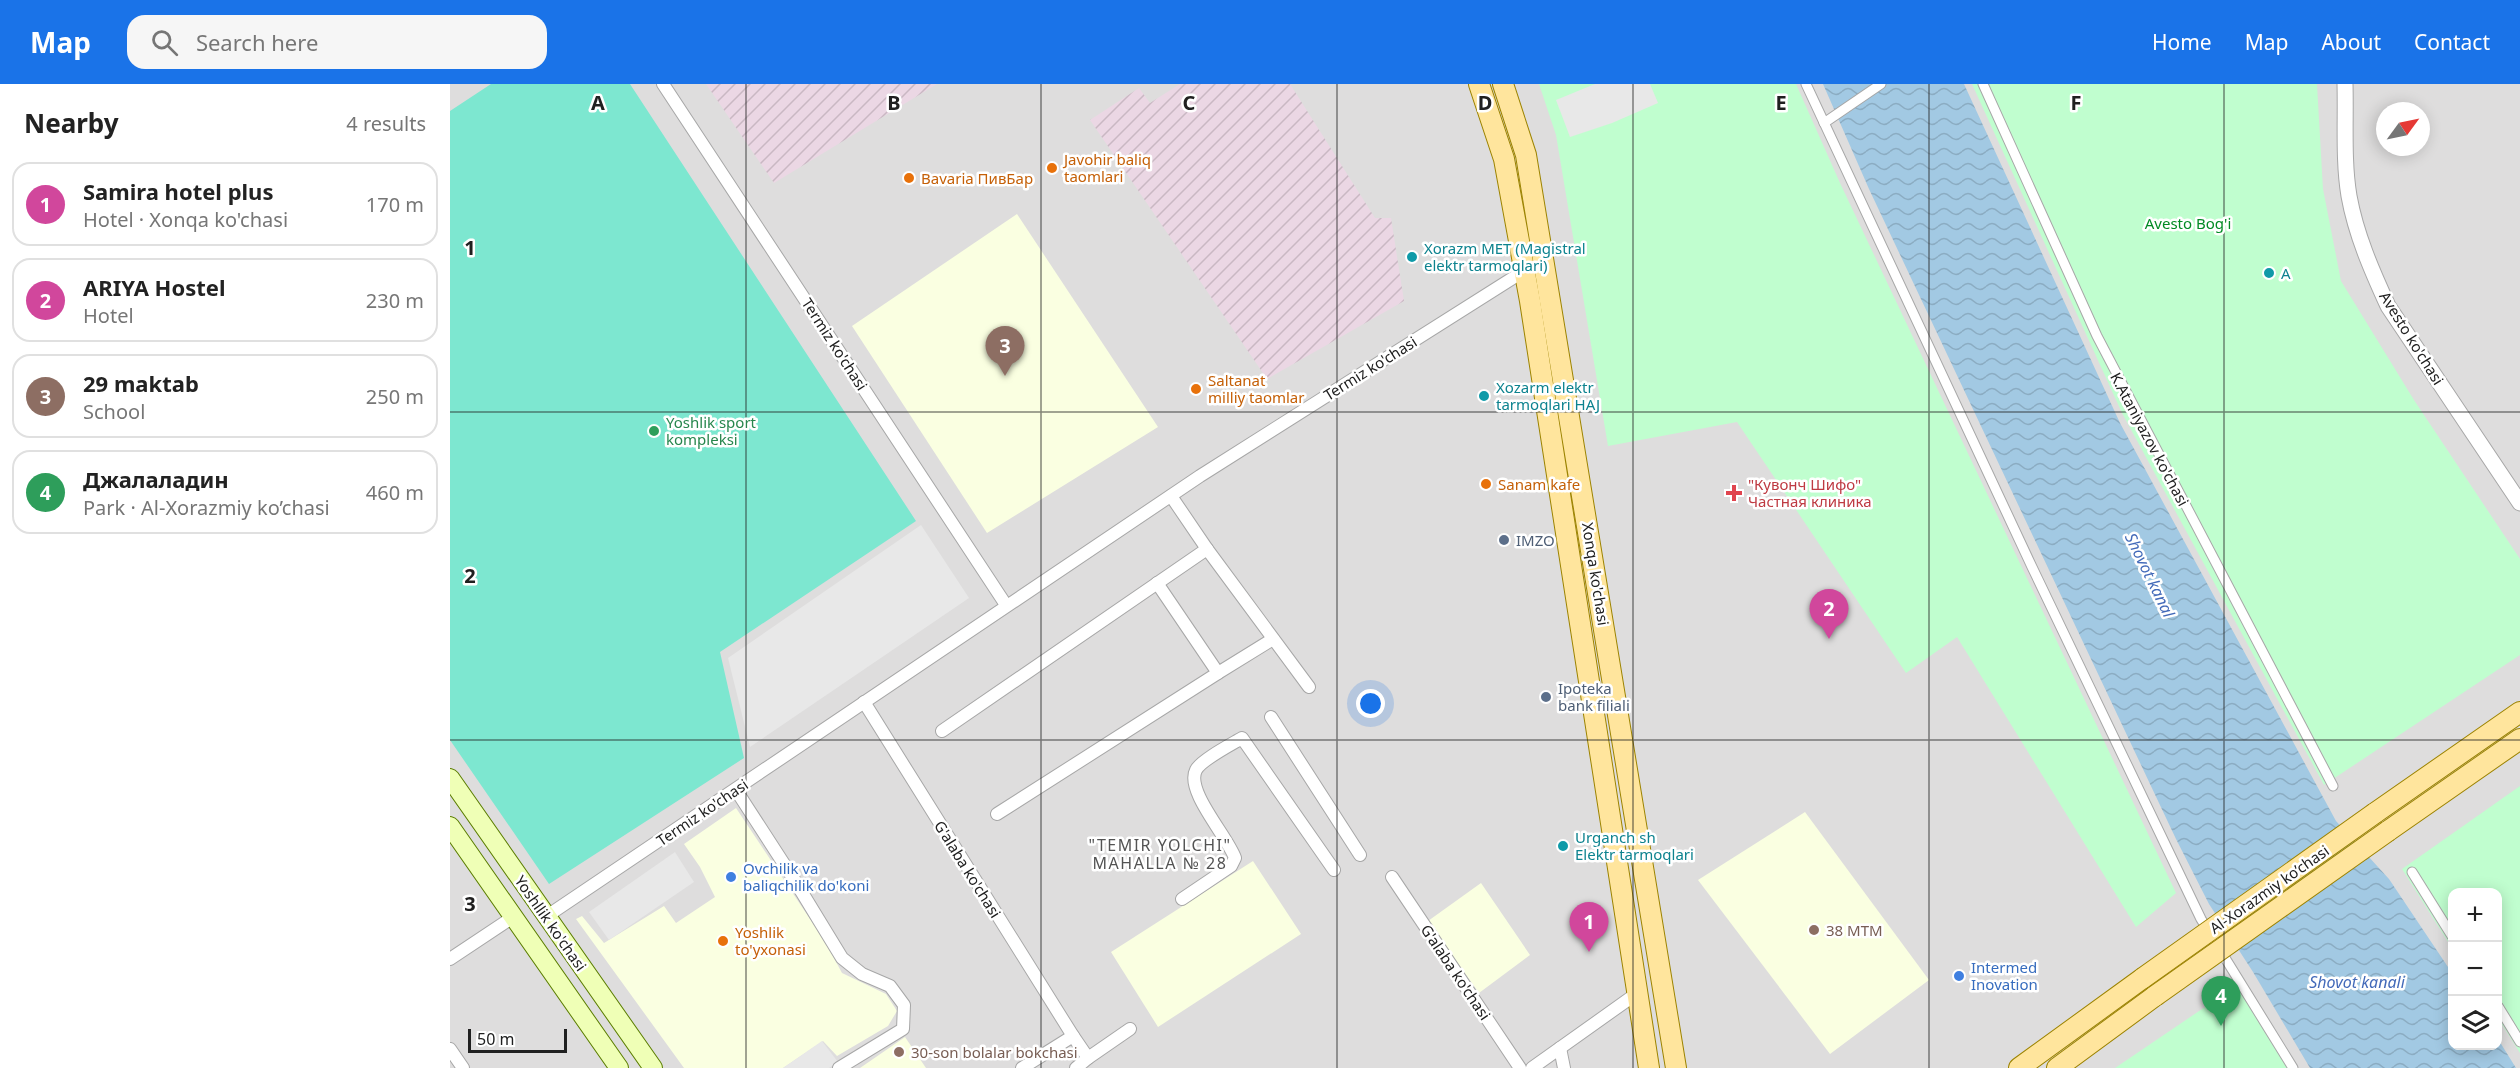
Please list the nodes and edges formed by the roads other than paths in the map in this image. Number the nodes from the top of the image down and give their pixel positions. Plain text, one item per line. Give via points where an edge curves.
1 (663, 84) edge
2 (1479, 84) edge
3 (1503, 84) edge
4 (1806, 84) edge
5 (1881, 84) edge
6 (1983, 84) edge
7 (2345, 84) edge
8 (1824, 123) junction
9 (1524, 271) junction
10 (1171, 496) junction
11 (2520, 503) edge
12 (1586, 507) junction
13 (1563, 511) junction
14 (1207, 549) junction
15 (1157, 583) junction
16 (1006, 605) junction
17 (1273, 639) junction
18 (1218, 673) junction
19 (1309, 687) dead end
20 (864, 702) junction
21 (2520, 712) edge
22 (1271, 717) dead end
23 (942, 731) dead end
24 (2520, 740) edge
25 (450, 778) edge
26 (2333, 786) dead end
27 (736, 790) junction
28 (997, 814) dead end
29 (450, 826) edge
30 (1359, 855) dead end
31 (1334, 870) dead end
32 (2412, 872) dead end
33 (1392, 877) dead end
34 (1182, 899) dead end
35 (547, 916) junction
36 (513, 917) junction
37 (2448, 930) edge
38 (450, 959) edge
39 (1636, 994) junction
40 (2502, 1013) edge
41 (1130, 1029) dead end
42 (1073, 1036) junction
43 (2520, 1042) edge
44 (1560, 1048) junction
45 (450, 1049) edge
46 (1088, 1058) junction
47 (463, 1068) edge
48 (619, 1068) edge
49 (653, 1068) edge
50 (839, 1068) edge
51 (1022, 1068) edge
52 (1076, 1068) edge
53 (1520, 1068) edge
54 (1532, 1068) edge
55 (1564, 1068) edge
56 (1649, 1068) edge
57 (1676, 1068) edge
58 (2019, 1068) edge
59 (2056, 1068) edge
60 (2294, 1068) edge

1 - 16 street, Termiz ko'chasi
2 - 9 main road, Xonqa ko'chasi via 1504,159
3 - 12 main road, Xonqa ko'chasi via 1526,155
4 - 8 street
5 - 8 street
6 - 26 street, K.Ataniyazov ko'chasi via 2097,336
7 - 11 street, Avesto ko'chasi via 2349,195 2372,271 2388,306
8 - 60 street via 2201,919
9 - 10 street, Termiz ko'chasi
9 - 13 main road, Xonqa ko'chasi
10 - 14 street
10 - 16 street, Termiz ko'chasi
12 - 13 main road
12 - 57 main road, Xonqa ko'chasi
13 - 39 main road, Xonqa ko'chasi
14 - 15 street
14 - 17 street
15 - 18 street
15 - 23 street
16 - 20 street, Termiz ko'chasi
17 - 18 street
17 - 19 street
18 - 28 street
20 - 27 street, Termiz ko'chasi
20 - 42 street, G'alaba ko'chasi
21 - 58 main road, Al-Xorazmiy ko’chasi, bridge
22 - 30 street
24 - 59 main road, Al-Xorazmiy ko’chasi, bridge
25 - 35 main road, Yoshllik ko'chasi
27 - 35 street, Termiz ko'chasi
27 - 50 street via 842,958 862,974 890,986 904,1005 903,1029
29 - 36 main road, Yoshllik ko'chasi
31 - 34 street via 1242,738 1203,763 1194,778 1198,795 1235,858 1231,866
32 - 37 street
33 - 53 street, G'alaba ko'chasi
35 - 49 main road, Yoshllik ko'chasi
36 - 38 street
36 - 48 main road, Yoshllik ko'chasi
39 - 44 street
39 - 56 main road, Xonqa ko'chasi
40 - 43 street
41 - 46 street
42 - 46 street, G'alaba ko'chasi
42 - 51 street
44 - 54 street
44 - 55 street
45 - 47 street
46 - 52 street

